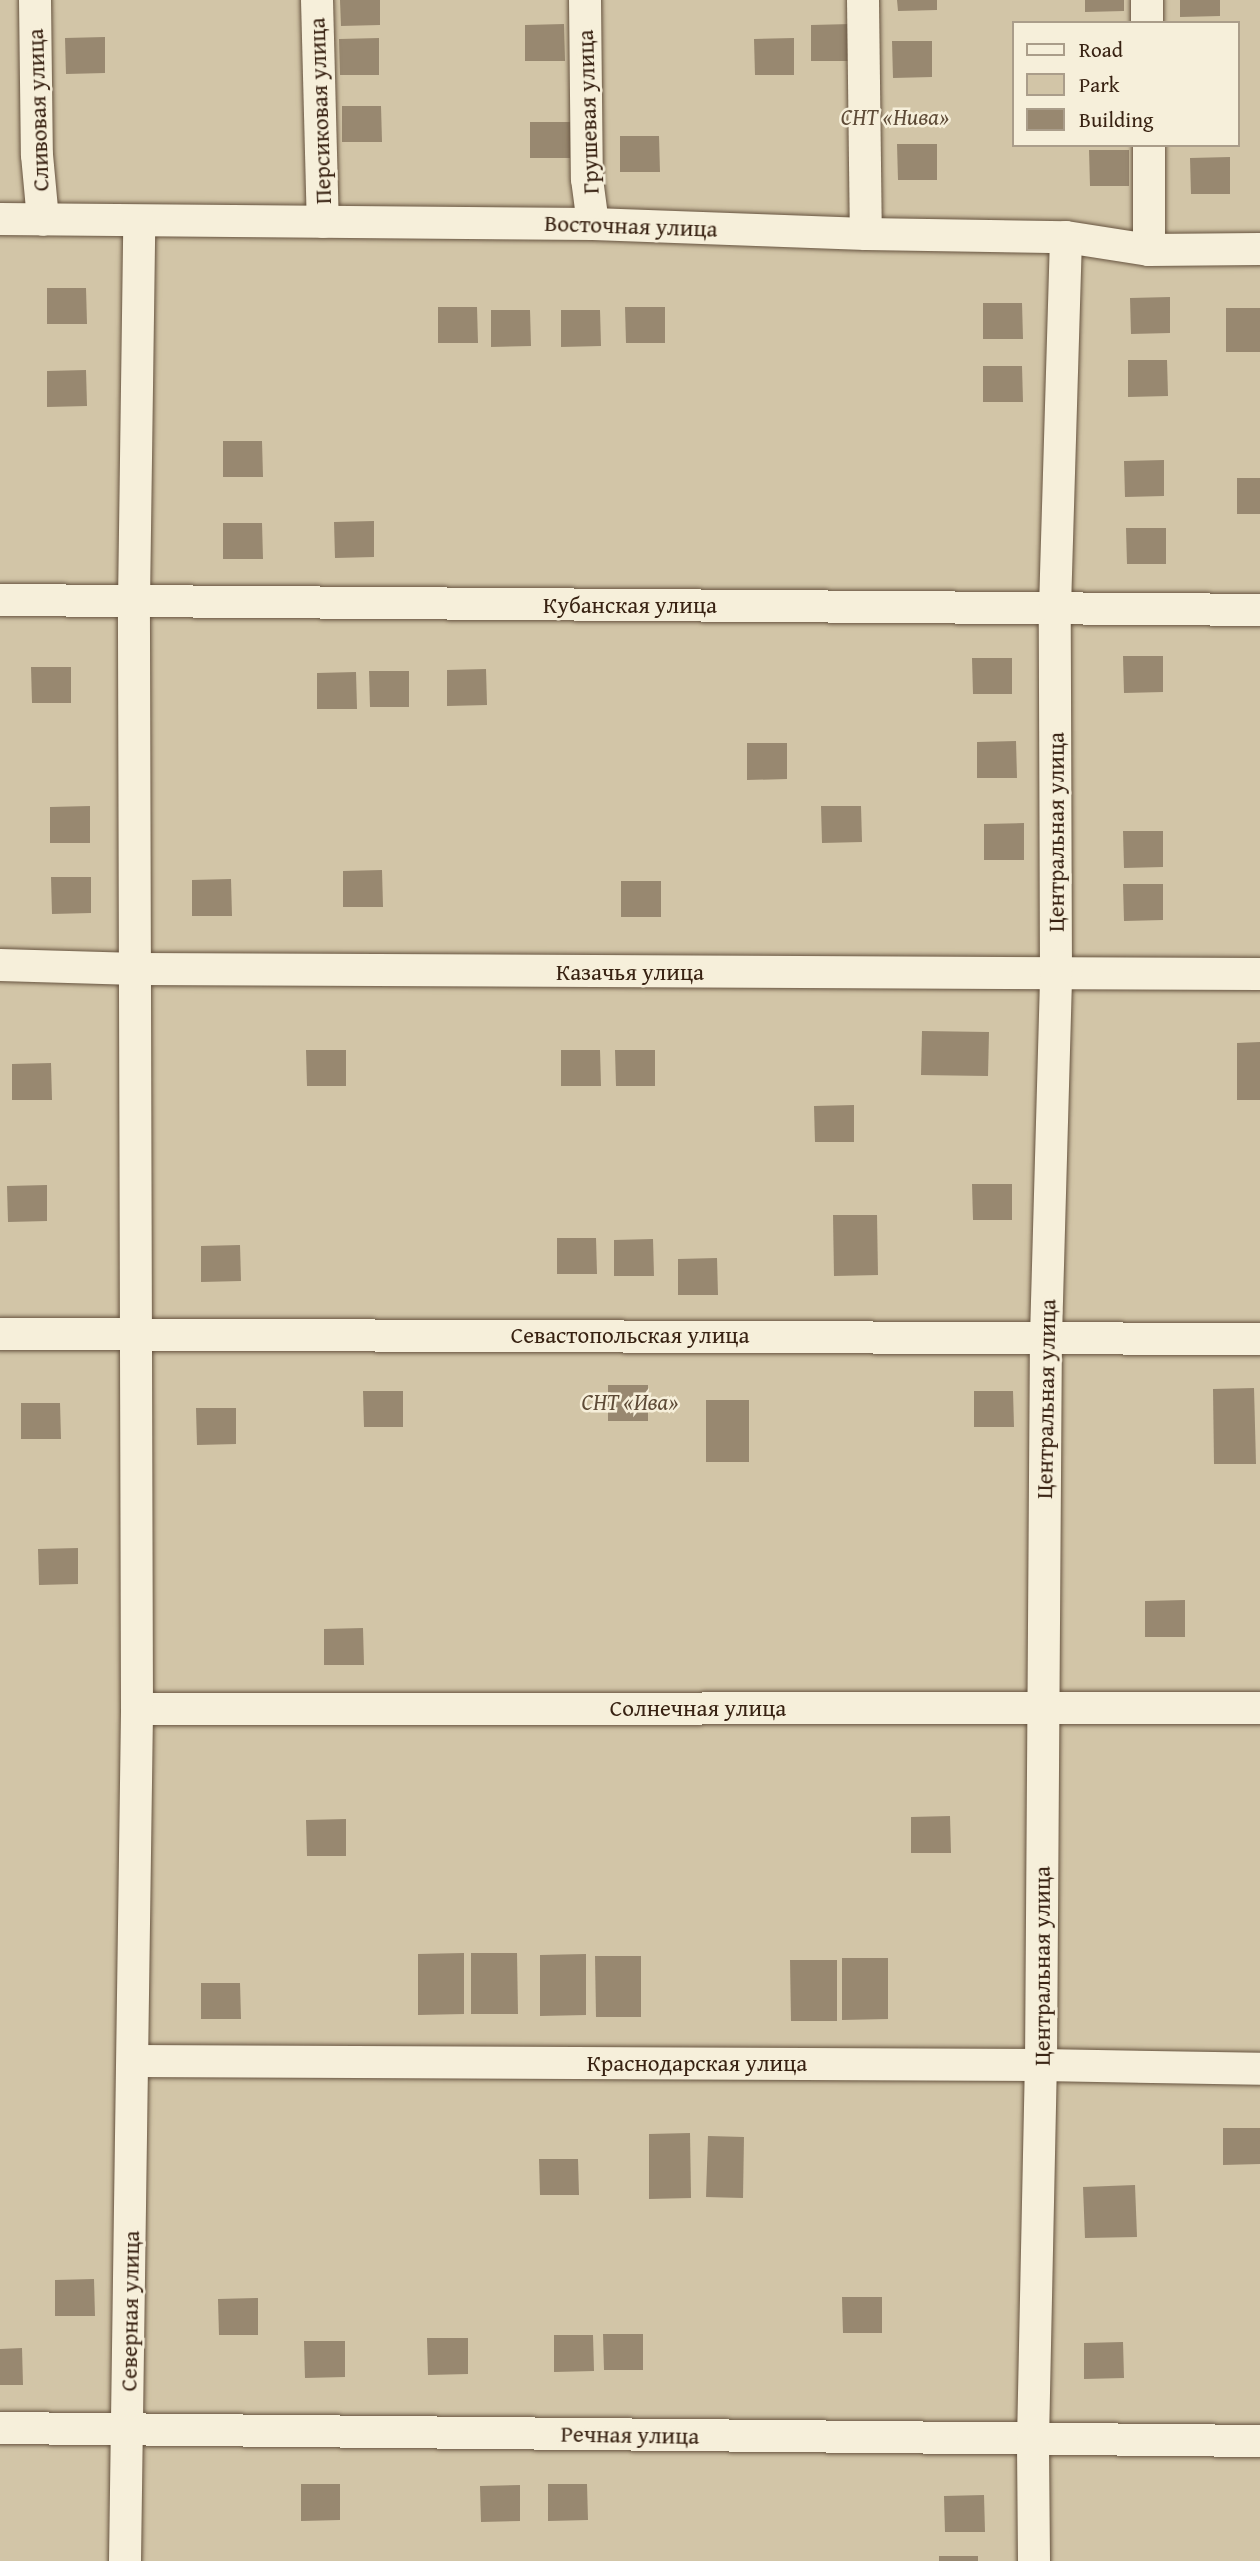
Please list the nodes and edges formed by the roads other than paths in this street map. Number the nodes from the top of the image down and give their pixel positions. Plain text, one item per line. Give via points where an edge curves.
1 (34, 0) edge
2 (317, 0) edge
3 (585, 0) edge
4 (863, 0) edge
5 (1147, 0) edge
6 (1147, 21) edge
7 (1149, 147) edge
8 (0, 219) edge
9 (43, 220) junction
10 (139, 221) junction
11 (323, 222) junction
12 (593, 224) junction
13 (866, 234) junction
14 (1066, 237) junction
15 (1260, 249) edge
16 (1149, 250) junction
17 (0, 600) edge
18 (134, 602) junction
19 (1055, 608) junction
20 (1260, 610) edge
21 (0, 965) edge
22 (137, 969) junction
23 (1056, 974) junction
24 (1260, 974) edge
25 (137, 1332) junction
26 (0, 1334) edge
27 (1046, 1337) junction
28 (1260, 1339) edge
29 (1044, 1707) junction
30 (137, 1709) junction
31 (1260, 1709) edge
32 (134, 2061) junction
33 (1041, 2064) junction
34 (1260, 2068) edge
35 (0, 2428) edge
36 (128, 2428) junction
37 (1033, 2441) junction
38 (1260, 2441) edge
39 (125, 2561) edge
40 (1034, 2561) edge

1 - 9 street, Сливовая улица
2 - 11 street, Персиковая улица
3 - 12 street, Грушевая улица via 587,179
4 - 13 street
5 - 6 street
7 - 16 street
8 - 9 street, Восточная улица
9 - 10 street, Восточная улица
10 - 11 street, Восточная улица
10 - 18 street, Северная улица
11 - 12 street, Восточная улица
12 - 13 street, Восточная улица
13 - 14 street, Восточная улица
14 - 16 street, Восточная улица
14 - 19 street, Центральная улица
15 - 16 street, Восточная улица
17 - 18 street, Кубанская улица
18 - 19 street, Кубанская улица
18 - 22 street, Северная улица
19 - 20 street, Кубанская улица
19 - 23 street, Центральная улица
21 - 22 street, Казачья улица
22 - 23 street, Казачья улица
22 - 25 street, Северная улица
23 - 24 street, Казачья улица
23 - 27 street, Центральная улица
25 - 26 street, Севастопольская улица
25 - 27 street, Севастопольская улица
25 - 30 street, Северная улица
27 - 28 street, Севастопольская улица
27 - 29 street, Центральная улица
29 - 30 street, Солнечная улица
29 - 31 street, Солнечная улица
29 - 33 street, Центральная улица
30 - 32 street, Северная улица
32 - 33 street, Краснодарская улица
32 - 36 street, Северная улица
33 - 34 street, Краснодарская улица
33 - 37 street, Центральная улица
35 - 36 street, Речная улица
36 - 37 street, Речная улица
36 - 39 street, Северная улица
37 - 38 street, Речная улица
37 - 40 street, Центральная улица

